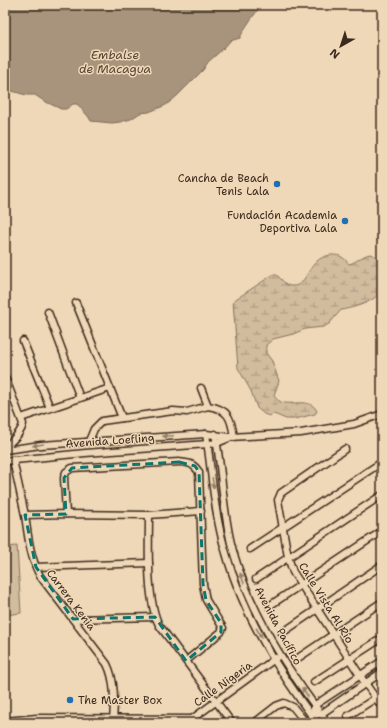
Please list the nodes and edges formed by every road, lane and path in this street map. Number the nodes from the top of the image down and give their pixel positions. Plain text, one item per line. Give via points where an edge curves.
1 (76, 302) dead end
2 (48, 312) dead end
3 (23, 341) dead end
4 (5, 377) edge
5 (110, 388) junction
6 (201, 388) dead end
7 (80, 398) junction
8 (208, 406) junction
9 (50, 408) junction
10 (382, 414) edge
11 (21, 418) junction
12 (122, 418) junction
13 (206, 434) junction
14 (215, 434) junction
15 (232, 437) junction
16 (89, 441) junction
17 (217, 443) junction
18 (208, 444) junction
19 (5, 449) edge
20 (344, 449) dead end
21 (13, 460) junction
22 (5, 461) edge
23 (382, 462) edge
24 (382, 495) edge
25 (201, 511) junction
26 (66, 514) junction
27 (24, 515) junction
28 (149, 515) junction
29 (282, 528) junction
30 (382, 531) edge
31 (250, 550) dead end
32 (288, 557) junction
33 (149, 563) junction
34 (382, 566) edge
35 (36, 567) junction
36 (256, 579) dead end
37 (301, 584) junction
38 (382, 602) edge
39 (269, 606) dead end
40 (317, 609) junction
41 (155, 617) junction
42 (73, 620) junction
43 (282, 633) dead end
44 (334, 635) junction
45 (382, 638) edge
46 (281, 654) junction
47 (298, 658) dead end
48 (274, 659) junction
49 (350, 659) junction
50 (186, 661) junction
51 (382, 661) edge
52 (382, 672) edge
53 (360, 675) junction
54 (314, 682) dead end
55 (365, 683) junction
56 (382, 694) edge
57 (376, 698) junction
58 (215, 702) junction
59 (315, 706) junction
60 (382, 707) edge
61 (321, 714) junction
62 (312, 716) junction
63 (348, 716) dead end
64 (57, 721) edge
65 (114, 721) edge
66 (192, 721) edge
67 (6, 722) edge
68 (232, 723) edge
69 (254, 723) edge
70 (306, 723) edge
71 (317, 723) edge
72 (328, 723) edge

1 - 5 street
2 - 7 street
3 - 9 street
4 - 11 street
5 - 7 street
5 - 12 street
6 - 8 street
7 - 9 street
8 - 12 street via 187,412 173,411
8 - 15 street via 219,408 229,416
9 - 11 street
10 - 15 street via 354,424 322,430
11 - 19 street via 24,424 22,429
12 - 16 street via 102,421 94,429
13 - 14 street, Avenida Loefling
13 -> 16 street, Avenida Loefling
13 - 18 street, Avenida Pacífico
14 - 15 street, Avenida Loefling
14 - 17 street, Avenida Pacífico
15 - 17 street, Avenida Loefling
16 -> 19 street, Avenida Loefling
17 - 18 street, Avenida Loefling
46 -> 17 street, Avenida Pacífico via 254,605 233,550
18 - 21 street, Avenida Loefling via 85,452
18 -> 48 street, Avenida Pacífico via 225,552 246,609
20 - 29 street, Calle Vista Al Río via 281,493 278,500
21 - 22 street, Avenida Loefling
21 - 27 street, Carrera Kenia
23 - 29 street
24 - 32 street
25 - 26 street via 199,472 195,466 179,462 72,468 66,472 64,478
25 - 28 street
25 - 50 street via 204,591 206,600 223,628
26 - 27 street
26 - 28 street
27 - 35 street, Carrera Kenia
28 - 33 street
29 - 31 street
29 - 32 street, Calle Vista Al Río
30 - 37 street
32 - 36 street
32 - 37 street, Calle Vista Al Río via 293,572
33 - 35 street
33 - 41 street
34 - 40 street
35 - 42 street, Carrera Kenia
37 - 39 street
37 - 40 street, Calle Vista Al Río
38 - 44 street
40 - 43 street
40 - 44 street, Calle Vista Al Río
41 - 42 street
41 - 50 street
42 - 65 street, Carrera Kenia via 111,672
44 - 47 street
44 - 49 street, Calle Vista Al Río
45 - 49 street
46 - 48 street, Calle Nigeria
59 -> 46 street, Avenida Pacífico
48 - 58 street, Calle Nigeria
48 - 62 street, Avenida Pacífico
49 - 53 street, Calle Vista Al Río
49 - 54 street
50 - 58 street
51 - 53 street
52 - 55 street
53 - 55 street, Calle Vista Al Río
53 - 59 street
55 - 57 street, Calle Vista Al Río
55 - 61 street
56 - 57 street
57 - 60 street, Calle Vista Al Río
57 - 63 street
58 - 66 street, Calle Nigeria
58 - 68 street
59 - 61 street, Avenida Pacífico
59 - 62 street
61 - 62 street
61 - 72 street, Avenida Pacífico
62 - 71 street, Avenida Pacífico
64 - 65 street, Calle Nigeria
64 - 67 street, Calle Nigeria via 37,718
65 - 66 street, Calle Nigeria
69 - 70 street via 284,703 293,707

